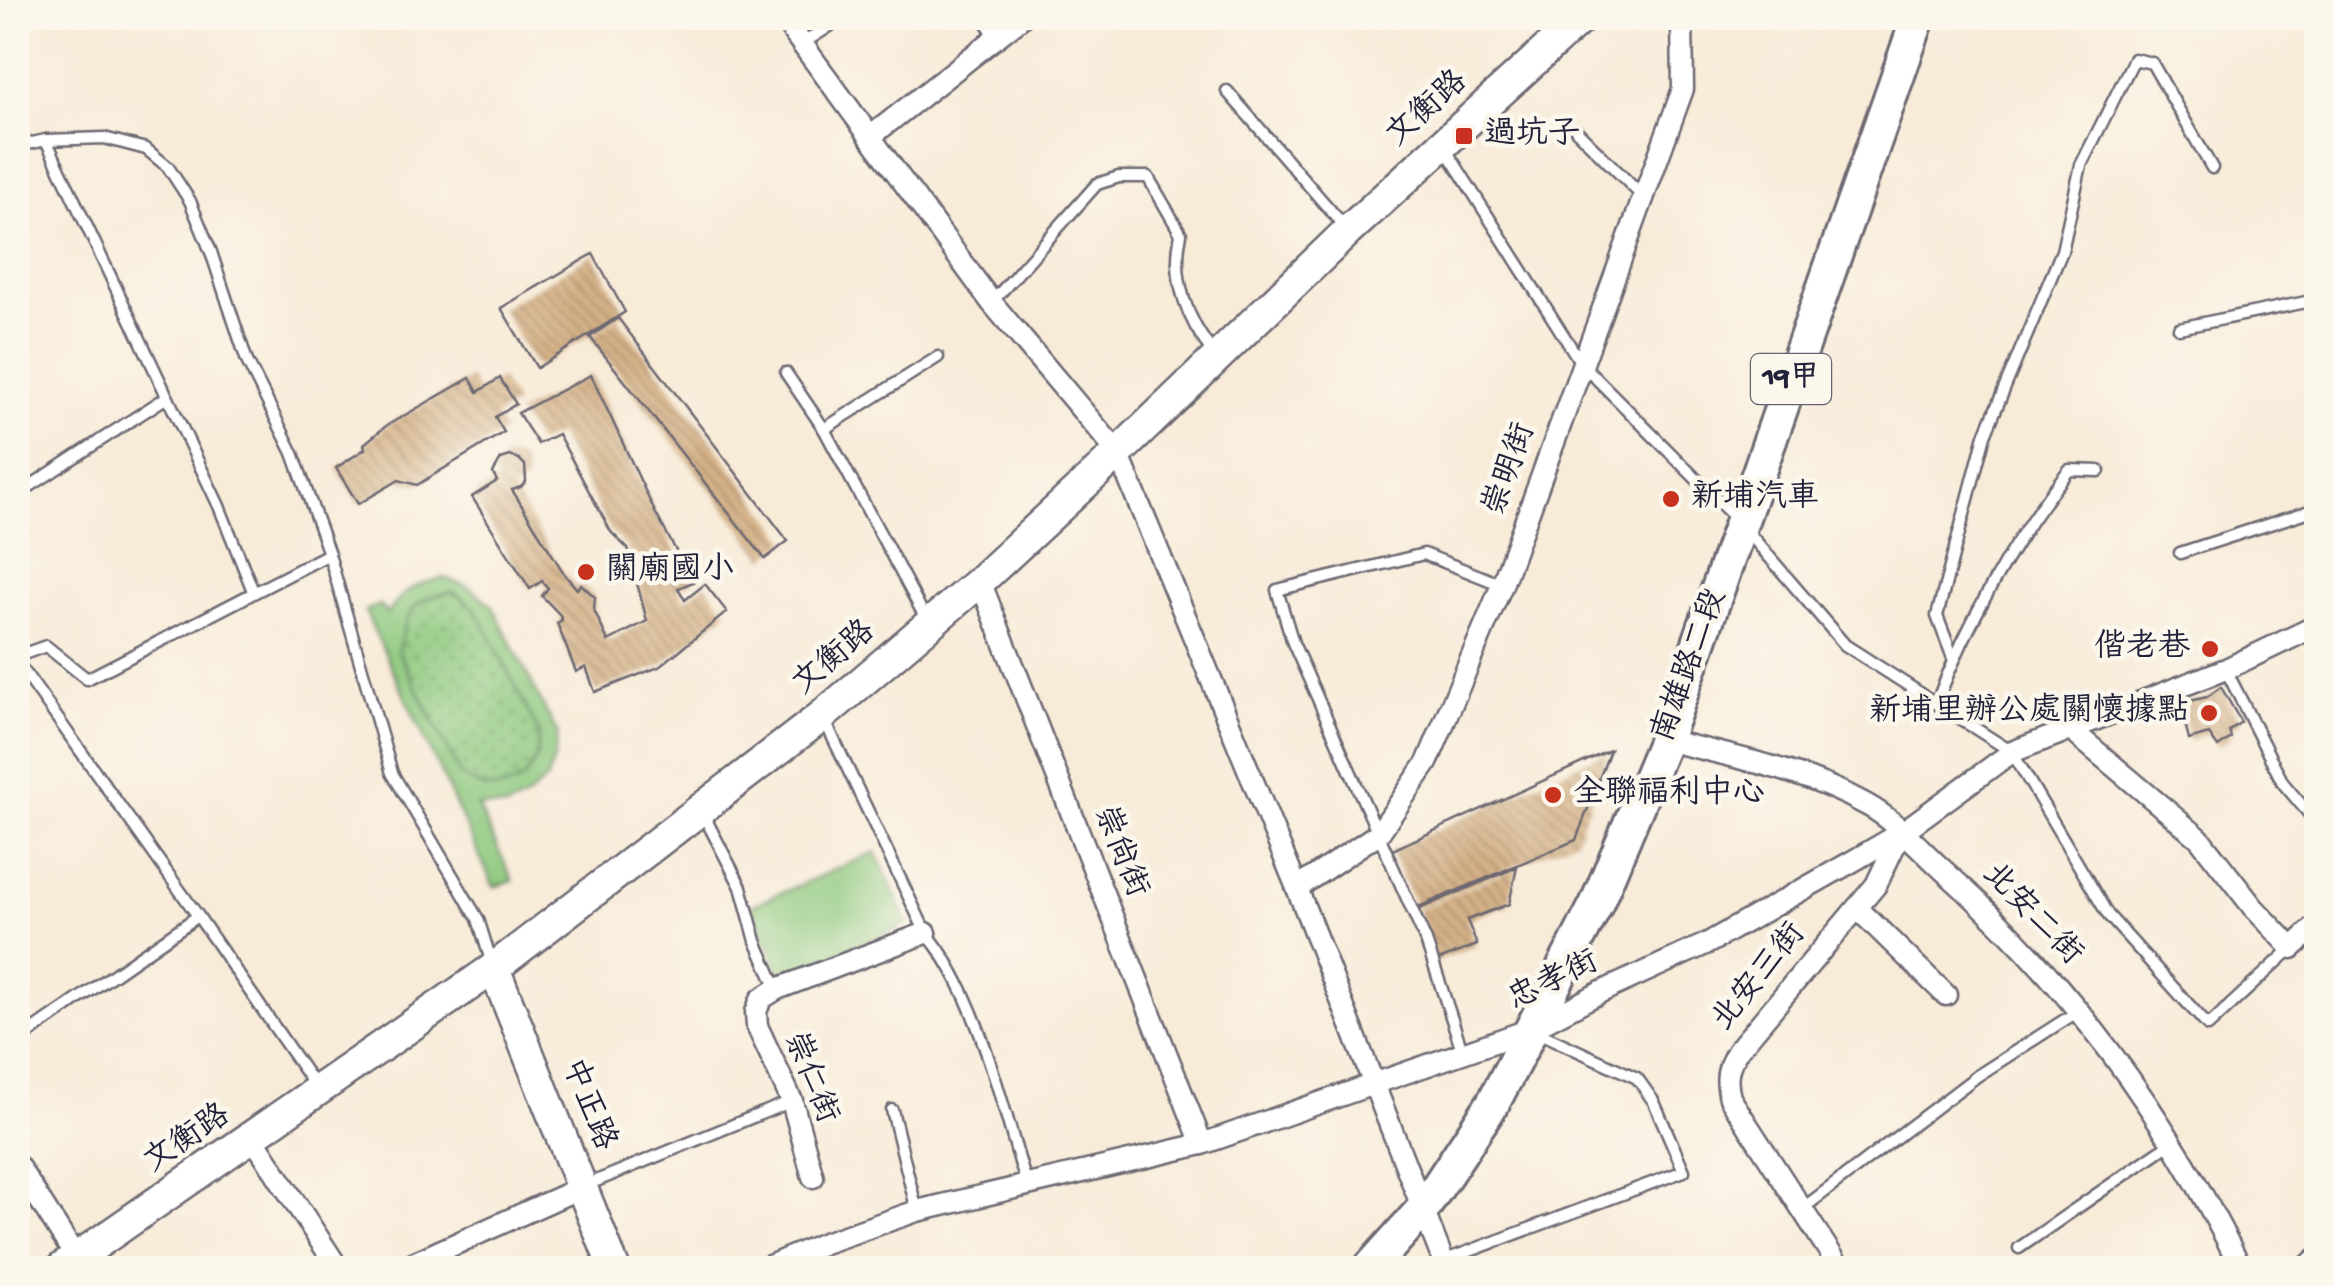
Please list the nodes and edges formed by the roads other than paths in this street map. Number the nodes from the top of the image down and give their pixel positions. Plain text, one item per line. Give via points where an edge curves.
1 (784, 18) edge
2 (842, 18) edge
3 (982, 18) edge
4 (1021, 18) edge
5 (1581, 18) edge
6 (1682, 18) edge
7 (1918, 18) edge
8 (996, 37) junction
9 (802, 44) junction
10 (1227, 91) dead end
11 (1576, 130) dead end
12 (870, 137) junction
13 (46, 140) junction
14 (1442, 144) junction
15 (18, 146) edge
16 (2212, 168) dead end
17 (1643, 196) junction
18 (1348, 231) junction
19 (2316, 300) edge
20 (992, 303) junction
21 (2179, 328) dead end
22 (1216, 357) junction
23 (938, 358) dead end
24 (1580, 363) junction
25 (786, 373) dead end
26 (167, 397) junction
27 (824, 430) junction
28 (1118, 453) junction
29 (2100, 471) dead end
30 (18, 494) edge
31 (2316, 509) edge
32 (1741, 524) junction
33 (2180, 553) dead end
34 (330, 554) junction
35 (980, 582) junction
36 (1502, 586) junction
37 (253, 591) junction
38 (930, 626) junction
39 (2316, 626) edge
40 (1953, 658) junction
41 (18, 659) edge
42 (2226, 669) junction
43 (1936, 704) junction
44 (822, 716) junction
45 (2070, 730) junction
46 (1665, 740) junction
47 (2012, 752) junction
48 (700, 809) junction
49 (2316, 822) edge
50 (1901, 832) junction
51 (1379, 833) junction
52 (1297, 888) junction
53 (1856, 908) junction
54 (198, 916) junction
55 (2316, 926) edge
56 (926, 933) junction
57 (2292, 948) junction
58 (494, 968) junction
59 (777, 989) junction
60 (1946, 996) dead end
61 (2080, 1010) junction
62 (1531, 1029) junction
63 (18, 1041) edge
64 (1463, 1055) junction
65 (1375, 1084) junction
66 (318, 1091) junction
67 (792, 1102) junction
68 (892, 1110) dead end
69 (253, 1138) junction
70 (2172, 1143) junction
71 (1202, 1144) junction
72 (18, 1166) edge
73 (813, 1177) dead end
74 (1028, 1186) junction
75 (582, 1187) junction
76 (1423, 1209) junction
77 (1802, 1209) junction
78 (918, 1211) junction
79 (2019, 1248) dead end
80 (2316, 1259) edge
81 (74, 1265) edge
82 (1445, 1265) edge
83 (338, 1268) edge
84 (402, 1268) edge
85 (614, 1268) edge
86 (765, 1268) edge
87 (1370, 1268) edge
88 (1840, 1268) edge
89 (2241, 1268) edge
90 (2306, 1268) edge

1 - 9 street
2 - 9 lane
3 - 8 lane
4 - 8 street
5 - 14 street, 文衡路
6 - 17 street, 崇明街 via 1683,89
7 - 32 main road, 南雄路二段 / 19甲
8 - 12 street
9 - 12 street
10 - 18 lane
11 - 17 lane
12 - 20 street
13 - 15 lane
13 - 26 lane
13 - 34 lane via 104,138 146,149 168,167 197,218 247,361 293,453
14 - 18 street, 文衡路
14 - 24 lane
16 - 40 lane via 2152,63 2134,59 2081,164 2062,252 1985,435 1936,616
17 - 24 street, 崇明街
18 - 22 street, 文衡路
19 - 21 lane
20 - 22 lane via 1097,184 1118,176 1148,177 1181,234 1175,262 1195,331
20 - 28 street
22 - 28 street, 文衡路
23 - 27 lane
24 - 32 lane
24 - 36 street, 崇明街
25 - 27 lane
26 - 30 lane
26 - 37 lane
27 - 38 lane
28 - 35 street, 文衡路
28 - 52 street
29 - 40 lane via 2069,470 2041,505
31 - 33 lane
32 - 43 lane via 1845,646
32 - 46 main road, 南雄路二段 / 19甲
34 - 37 lane
34 - 58 lane via 392,773 478,919
35 - 38 street, 文衡路
35 - 71 street, 崇尚街
36 - 51 street, 崇明街 via 1428,762
36 - 51 lane via 1424,554 1277,590
37 - 41 lane via 87,678 46,646
38 - 44 street, 文衡路
39 - 42 street, 忠孝街
40 - 43 lane
41 - 54 lane
42 - 45 street, 忠孝街
42 - 49 lane via 2283,783
43 - 47 lane
44 - 48 street, 文衡路
44 - 56 lane
45 - 47 street, 忠孝街
45 - 57 street via 2200,838
46 - 50 street, 北安二街 via 1827,784 1872,807
46 - 62 main road, 南雄路二段 / 19甲 via 1596,905
47 - 50 street, 忠孝街
47 - 57 lane via 2108,914 2208,1026
48 - 58 street, 文衡路
48 - 59 lane via 741,887
50 - 53 street, 北安三街 via 1876,885
50 - 61 street, 北安二街 via 2015,937
50 - 62 street, 忠孝街 via 1708,943
51 - 52 street, 崇明街
51 - 64 lane via 1426,941
52 - 65 street
53 - 60 street
53 - 77 street, 北安三街 via 1738,1050 1725,1081
54 - 63 lane
54 - 66 lane
55 - 57 street
56 - 59 street, 崇仁街
56 - 74 lane via 943,952 977,1028
58 - 66 street, 文衡路
58 - 75 street, 中正路
59 - 67 street, 崇仁街 via 762,999 756,1026
61 - 70 street, 北安二街
61 - 77 lane via 1976,1076
62 - 64 street, 忠孝街
62 - 76 main road, 南雄路二段 / 19甲 via 1493,1103
62 - 82 lane via 1637,1078 1684,1171
64 - 65 street, 忠孝街
65 - 71 street, 忠孝街
65 - 76 street
66 - 69 street, 文衡路
67 - 73 street, 崇仁街
67 - 75 lane
68 - 78 lane
69 - 81 street, 文衡路
69 - 83 street
70 - 79 lane
70 - 89 street, 北安二街
71 - 74 street, 忠孝街
72 - 81 street
74 - 78 street, 忠孝街
75 - 84 street
75 - 85 street, 中正路
76 - 82 street
76 - 87 main road, 南雄路二段 / 19甲
77 - 88 street, 北安三街
78 - 86 street, 忠孝街
80 - 90 street

